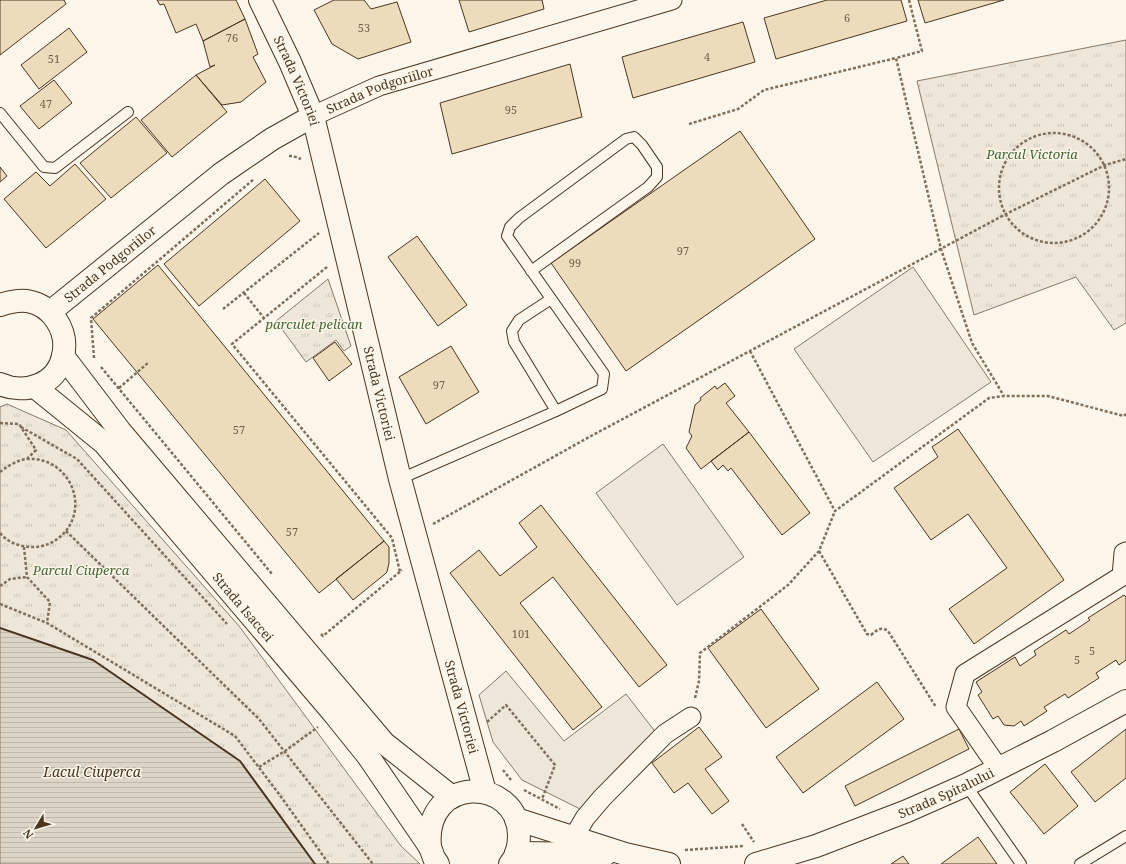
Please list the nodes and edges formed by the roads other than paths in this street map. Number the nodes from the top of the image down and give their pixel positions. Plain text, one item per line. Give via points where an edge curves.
1 (260, 0) edge
2 (672, 0) edge
3 (128, 112) dead end
4 (0, 113) edge
5 (313, 116) junction
6 (531, 271) junction
7 (5, 298) edge
8 (551, 299) junction
9 (50, 312) junction
10 (63, 356) junction
11 (0, 384) edge
12 (35, 387) junction
13 (556, 411) junction
14 (400, 480) junction
15 (1126, 552) edge
16 (1126, 701) edge
17 (691, 717) road end
18 (999, 769) junction
19 (966, 785) junction
20 (485, 792) junction
21 (452, 797) junction
22 (516, 818) junction
23 (1126, 836) edge
24 (574, 837) junction
25 (751, 852) edge
26 (625, 854) junction
27 (434, 856) edge
28 (676, 857) edge
29 (513, 861) edge
30 (780, 861) edge
31 (1021, 864) edge
32 (1080, 864) edge

1 - 5 main road, Strada Victoriei
2 - 5 street, Strada Podgoriilor via 379,86
3 - 4 lane via 55,168 44,167
5 - 9 main road, Strada Podgoriilor via 272,138 221,174
5 - 14 main road, Strada Victoriei
6 - 6 lane via 657,177 657,167 634,137 626,139 510,227 507,236
6 - 8 lane
7 - 9 main road via 35,303
8 - 13 lane via 519,320 512,331 514,342
8 - 13 lane via 604,374 602,389
9 - 10 main road via 62,330
10 - 12 main road via 53,375
10 - 21 main road, Strada Isaccei via 120,431 384,743
11 - 12 main road via 22,390
12 - 27 main road, Strada Isaccei via 104,443 368,756
13 - 14 lane
14 - 20 main road, Strada Victoriei
15 - 18 street via 1122,576 965,674 956,707
16 - 18 main road, Strada Spitalului
17 - 24 street via 665,734 602,798 585,818
18 - 19 main road, Strada Spitalului
19 - 30 main road, Strada Spitalului
19 - 31 lane
20 - 21 main road, Strada Isaccei via 473,791
20 - 22 main road via 503,802
21 - 27 main road, Strada Isaccei via 442,804 430,824 429,836
22 - 24 main road
22 - 29 main road via 519,842
23 - 32 lane
24 - 26 main road
25 - 30 main road, Strada Spitalului
26 - 28 main road
26 - 29 main road

